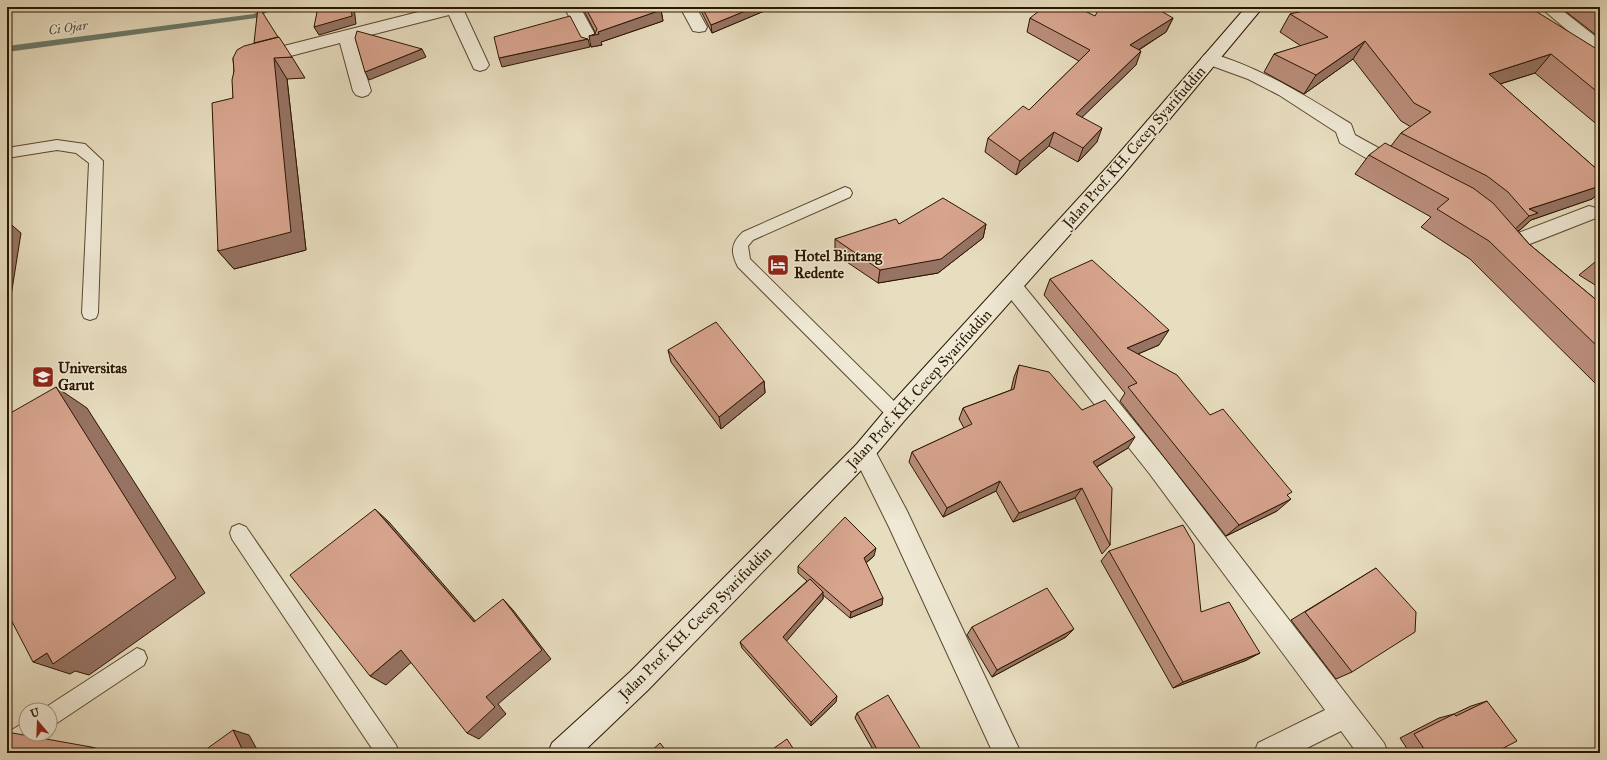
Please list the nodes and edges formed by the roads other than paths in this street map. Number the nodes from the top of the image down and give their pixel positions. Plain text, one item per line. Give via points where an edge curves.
1 (572, 7) edge
2 (688, 7) edge
3 (1255, 7) edge
4 (1548, 7) edge
5 (456, 8) edge
6 (699, 27) dead end
7 (346, 36) junction
8 (590, 40) edge
9 (1600, 48) edge
10 (1210, 60) junction
11 (243, 64) edge
12 (480, 65) dead end
13 (362, 91) dead end
14 (7, 153) edge
15 (1415, 176) edge
16 (845, 194) dead end
17 (1589, 213) dead end
18 (1525, 260) edge
19 (1012, 286) junction
20 (90, 313) dead end
21 (896, 414) junction
22 (864, 452) junction
23 (240, 533) dead end
24 (138, 658) dead end
25 (58, 711) edge
26 (1345, 715) junction
27 (18, 738) edge
28 (7, 746) edge
29 (388, 753) edge
30 (562, 753) edge
31 (1007, 753) edge
32 (1268, 753) edge
33 (1374, 753) edge

1 - 8 street
2 - 6 street
3 - 10 street, Jalan Prof. KH. Cecep Syarifuddin
4 - 9 street
5 - 7 street
5 - 12 street
7 - 11 street
7 - 13 street
10 - 15 street via 1254,75 1285,91 1345,129 1346,138
10 - 19 street, Jalan Prof. KH. Cecep Syarifuddin
14 - 20 lane via 57,145 80,148 96,160
16 - 21 lane via 748,236 740,243 738,253 744,263
17 - 18 street via 1502,239
19 - 21 street, Jalan Prof. KH. Cecep Syarifuddin
19 - 26 street via 1157,466
21 - 22 street, Jalan Prof. KH. Cecep Syarifuddin
22 - 30 street, Jalan Prof. KH. Cecep Syarifuddin via 639,681
22 - 31 street
23 - 29 lane
24 - 25 lane
26 - 32 street
26 - 33 street
27 - 28 lane

